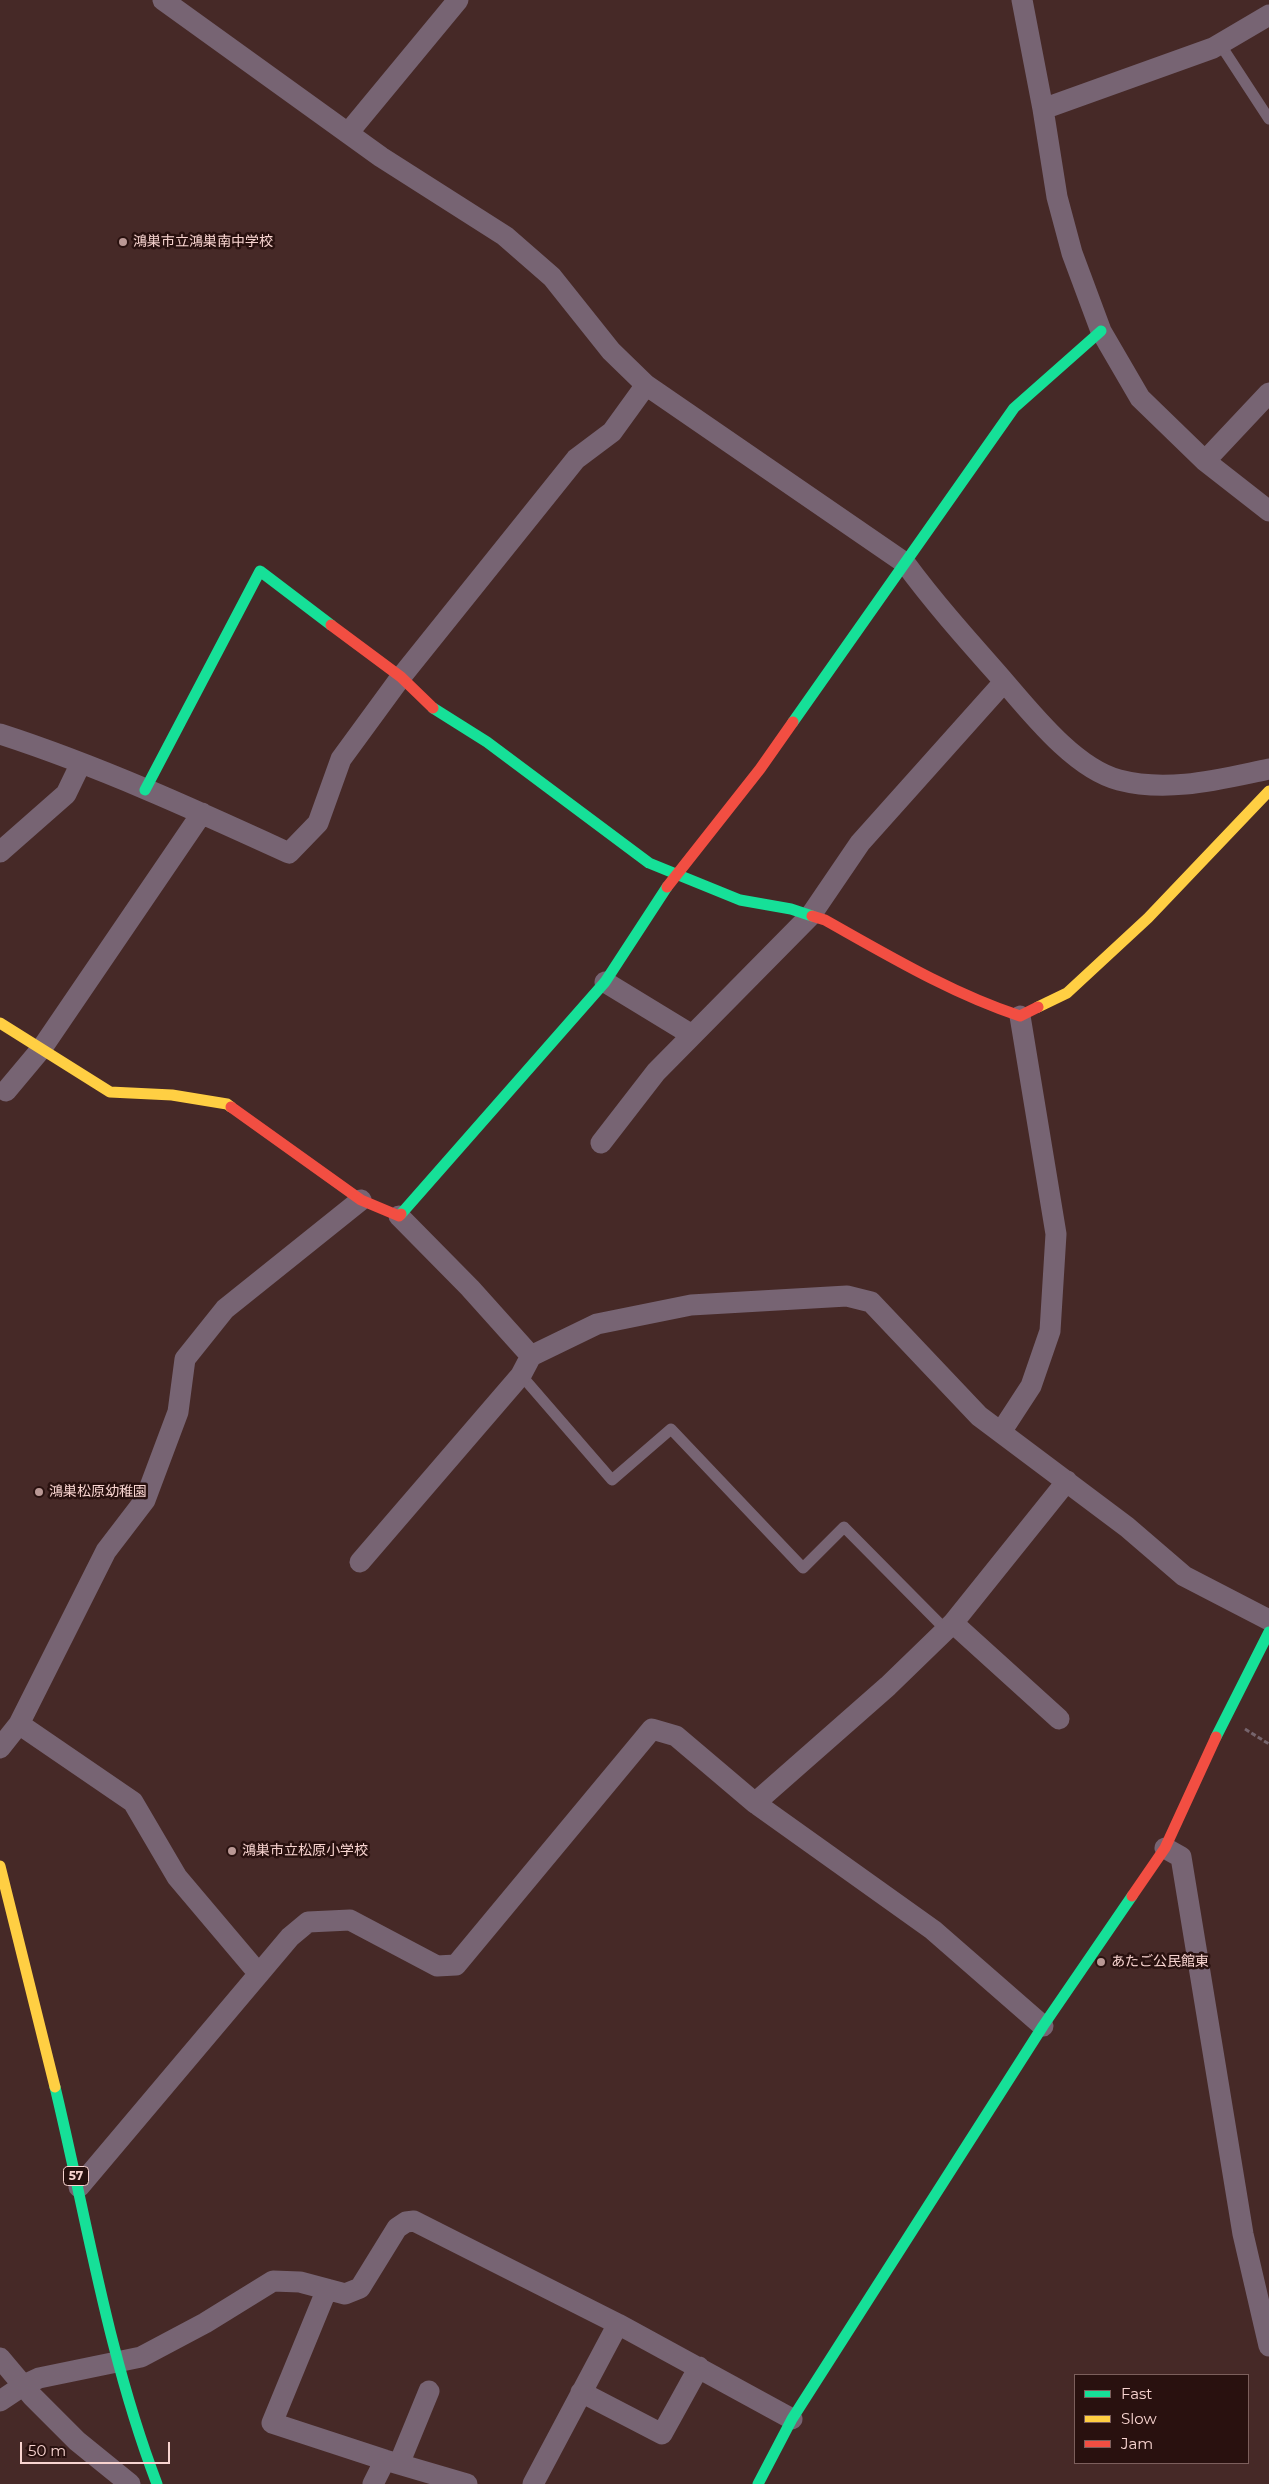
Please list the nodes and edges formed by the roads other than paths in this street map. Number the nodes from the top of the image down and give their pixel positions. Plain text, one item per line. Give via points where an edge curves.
1 (163, 0) edge
2 (458, 0) edge
3 (1022, 0) edge
4 (1269, 15) edge
5 (1220, 44) junction
6 (1043, 109) junction
7 (1269, 119) edge
8 (348, 134) junction
9 (1101, 331) junction
10 (646, 385) junction
11 (1269, 393) edge
12 (1205, 461) junction
13 (1269, 511) edge
14 (905, 563) junction
15 (401, 677) junction
16 (1004, 682) junction
17 (0, 734) edge
18 (80, 763) junction
19 (1269, 769) edge
20 (145, 790) junction
21 (1269, 791) edge
22 (202, 813) junction
23 (0, 852) edge
24 (679, 875) junction
25 (810, 915) junction
26 (605, 982) junction
27 (1020, 1016) junction
28 (0, 1023) edge
29 (692, 1035) junction
30 (42, 1048) junction
31 (6, 1092) dead end
32 (602, 1143) dead end
33 (361, 1200) junction
34 (399, 1216) junction
35 (531, 1356) junction
36 (521, 1375) junction
37 (1001, 1432) junction
38 (1067, 1481) junction
39 (360, 1562) dead end
40 (1269, 1620) edge
41 (949, 1626) junction
42 (1269, 1632) edge
43 (1059, 1719) dead end
44 (19, 1724) junction
45 (0, 1748) edge
46 (755, 1803) junction
47 (1164, 1848) junction
48 (0, 1866) edge
49 (259, 1974) junction
50 (1043, 2026) junction
51 (79, 2187) junction
52 (327, 2289) junction
53 (618, 2324) junction
54 (1269, 2346) edge
55 (0, 2358) edge
56 (119, 2363) junction
57 (699, 2367) junction
58 (24, 2384) junction
59 (429, 2391) dead end
60 (582, 2392) junction
61 (0, 2401) edge
62 (792, 2419) junction
63 (392, 2462) junction
64 (130, 2484) edge
65 (157, 2484) edge
66 (373, 2484) edge
67 (467, 2484) edge
68 (533, 2484) edge
69 (758, 2484) edge

1 - 8 street
2 - 8 street
3 - 6 street
4 - 5 street
5 - 6 street
5 - 7 lane
6 - 9 street via 1057,196 1072,253
8 - 10 street via 505,236 552,277 611,351
9 - 12 street via 1140,398
9 - 14 street via 1014,408
10 - 14 street
10 - 15 street via 612,432 576,459
11 - 12 street
12 - 13 street
14 - 16 street via 930,597
14 - 24 street via 760,769
15 - 20 street via 260,571
15 - 22 street via 341,759 318,823 289,854
15 - 24 street via 436,711 502,753 649,864
16 - 19 street via 1058,743 1086,764 1118,780 1164,786 1205,782
16 - 25 street via 860,843
17 - 18 street
18 - 20 street
18 - 23 street via 66,794
20 - 22 street
21 - 27 street via 1148,918 1067,993
22 - 30 street
24 - 25 street via 740,900
24 - 26 street via 665,890
25 - 27 street via 978,1002
25 - 29 street
26 - 29 street
26 - 34 street
27 - 37 street via 1056,1234 1050,1331 1031,1386
28 - 30 street
29 - 32 street via 656,1072
30 - 31 street
30 - 33 street via 110,1092 172,1095 227,1104
33 - 34 street
33 - 44 street via 224,1309 185,1359 178,1412 145,1500 106,1551
34 - 35 street
35 - 36 street
35 - 37 street via 597,1324 691,1305 848,1296 871,1302 979,1416
36 - 39 street
36 - 41 lane via 612,1480 671,1430 803,1568 844,1527
37 - 38 street
38 - 40 street via 1184,1576
38 - 41 street
41 - 43 street
41 - 46 street via 888,1686
42 - 47 street
44 - 45 street
44 - 49 street via 133,1802 177,1877
46 - 49 street via 676,1736 652,1729 456,1965 437,1966 350,1920 308,1922 290,1937
46 - 50 street via 933,1930
47 - 50 street
47 - 54 street via 1181,1857 1243,2234
48 - 51 street, 57
49 - 51 street
50 - 62 street
51 - 56 street, 57
52 - 53 street via 345,2294 360,2288 396,2228 414,2220
52 - 56 street via 300,2282 273,2281 205,2323 141,2357
52 - 63 street via 272,2423
53 - 57 street
53 - 60 street
55 - 58 street
56 - 58 street via 39,2378
56 - 65 street, 57
57 - 60 street via 662,2434
57 - 62 street
58 - 61 street
58 - 64 street via 77,2441
59 - 63 street
60 - 68 street
62 - 69 street
63 - 66 street
63 - 67 street

